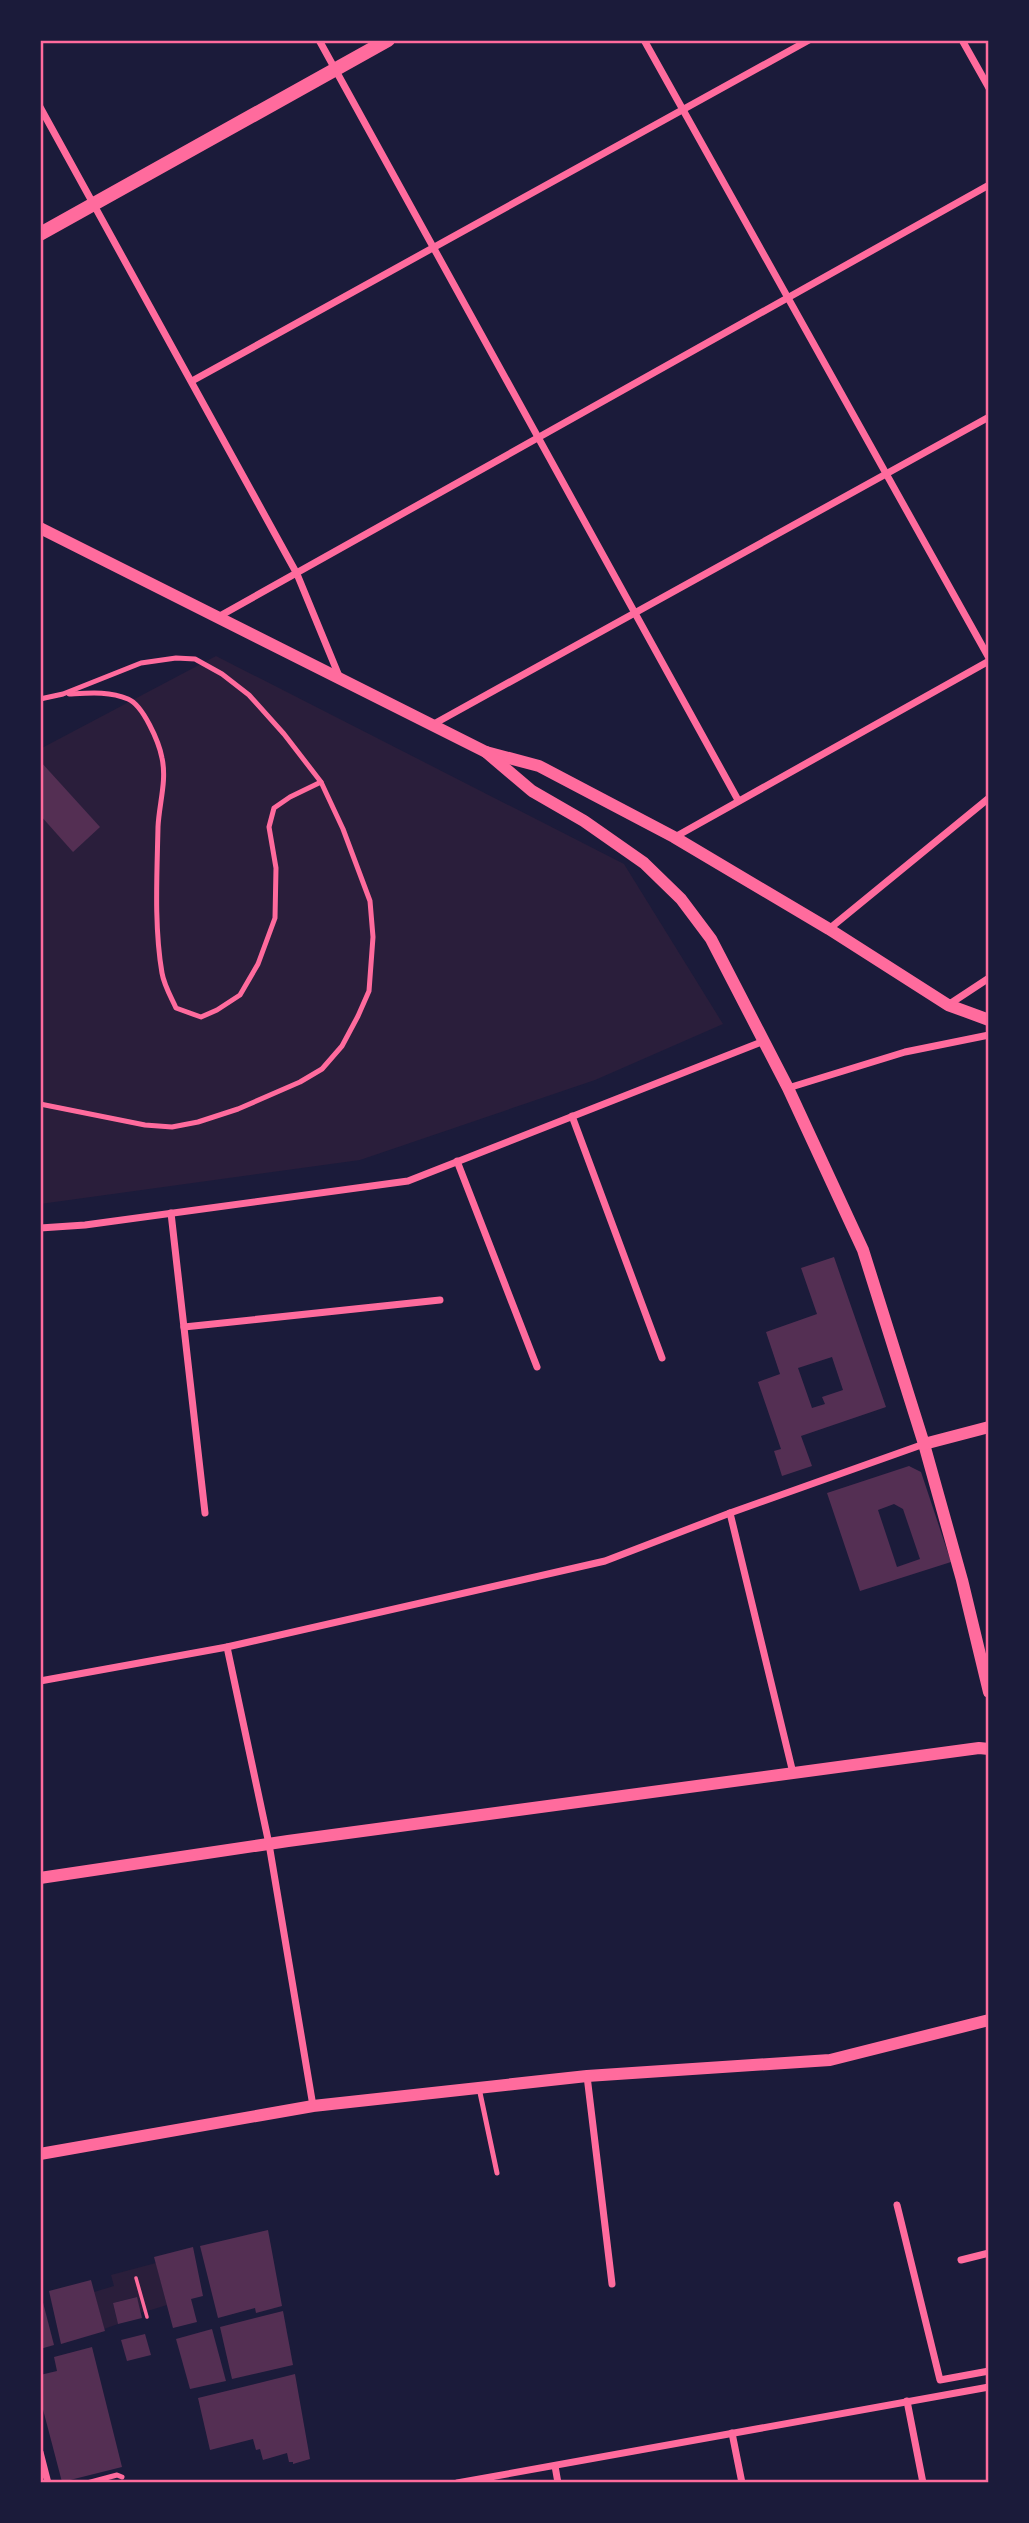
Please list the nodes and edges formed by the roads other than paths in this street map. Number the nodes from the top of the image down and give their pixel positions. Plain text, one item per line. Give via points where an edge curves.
1 (319, 40) edge
2 (388, 40) edge
3 (645, 40) edge
4 (808, 40) edge
5 (962, 40) edge
6 (335, 69) junction
7 (989, 88) edge
8 (40, 107) edge
9 (683, 110) junction
10 (989, 185) edge
11 (94, 204) junction
12 (40, 234) edge
13 (433, 247) junction
14 (788, 298) junction
15 (192, 381) junction
16 (989, 416) edge
17 (538, 438) junction
18 (886, 472) junction
19 (40, 528) edge
20 (297, 574) junction
21 (635, 612) junction
22 (217, 617) junction
23 (989, 659) edge
24 (340, 678) junction
25 (62, 694) junction
26 (40, 699) edge
27 (432, 725) junction
28 (486, 752) junction
29 (321, 782) junction
30 (989, 798) edge
31 (738, 800) junction
32 (674, 837) junction
33 (829, 929) junction
34 (989, 978) edge
35 (947, 1005) junction
36 (989, 1020) edge
37 (989, 1035) edge
38 (765, 1041) junction
39 (788, 1088) junction
40 (40, 1104) edge
41 (572, 1116) junction
42 (457, 1161) junction
43 (171, 1213) junction
44 (40, 1228) edge
45 (440, 1300) dead end
46 (184, 1327) junction
47 (662, 1358) dead end
48 (537, 1367) dead end
49 (989, 1427) edge
50 (924, 1444) junction
51 (205, 1513) dead end
52 (730, 1513) junction
53 (227, 1647) junction
54 (40, 1681) edge
55 (989, 1692) edge
56 (989, 1749) edge
57 (793, 1773) junction
58 (269, 1844) junction
59 (40, 1878) edge
60 (989, 2020) edge
61 (587, 2076) junction
62 (479, 2088) junction
63 (313, 2106) junction
64 (40, 2154) edge
65 (498, 2173) dead end
66 (897, 2205) dead end
67 (989, 2253) edge
68 (961, 2260) dead end
69 (612, 2284) dead end
70 (989, 2371) edge
71 (989, 2387) edge
72 (906, 2401) junction
73 (732, 2433) junction
74 (40, 2452) edge
75 (555, 2466) junction
76 (122, 2477) dead end
77 (48, 2483) edge
78 (87, 2483) edge
79 (457, 2483) edge
80 (558, 2483) edge
81 (742, 2483) edge
82 (923, 2483) edge

1 - 6 street
2 - 6 main road
3 - 9 street
4 - 9 street
5 - 7 street
6 - 11 main road
6 - 13 street
8 - 11 street
9 - 13 street
9 - 14 street
10 - 14 street
11 - 12 main road
11 - 15 street
13 - 15 street
13 - 17 street
14 - 17 street
14 - 18 street
15 - 20 street
16 - 18 street
17 - 20 street
17 - 21 street
18 - 21 street
18 - 23 street
19 - 22 street
20 - 22 street
20 - 24 street
21 - 27 street
21 - 31 street
22 - 24 street
23 - 31 street
24 - 27 street
25 - 26 lane
25 - 29 lane via 141,663 195,659 249,695
25 - 29 lane via 109,693 129,699 141,710 156,739 164,778 157,907 162,975 176,1008 201,1017 240,995 258,964 275,918 276,868 269,827 274,808
27 - 28 street
28 - 32 street via 539,766
28 - 38 street via 533,791 644,863 681,898 711,939
29 - 40 lane via 370,901 373,937 369,991 342,1046 322,1069 238,1108 172,1127
30 - 33 street
31 - 32 street
32 - 33 street
33 - 35 street
34 - 35 street
35 - 36 street
37 - 39 street via 905,1052
38 - 39 street
38 - 41 street
39 - 50 street via 863,1250
41 - 42 street
41 - 47 street
42 - 43 street via 408,1181
42 - 48 street
43 - 44 street
43 - 46 street
45 - 46 street
46 - 51 street
49 - 50 street
50 - 52 street
50 - 55 street
52 - 53 street via 605,1562
52 - 57 street
53 - 54 street
53 - 58 street
56 - 57 street
57 - 58 street
58 - 59 street
58 - 63 street
60 - 61 street via 830,2060
61 - 62 street
61 - 69 street
62 - 63 street
62 - 65 lane
63 - 64 street
66 - 70 street via 940,2380
67 - 68 street
71 - 72 street
72 - 73 street
72 - 82 street
73 - 75 street
73 - 81 street
74 - 77 street
75 - 79 street
75 - 80 street
76 - 78 lane

